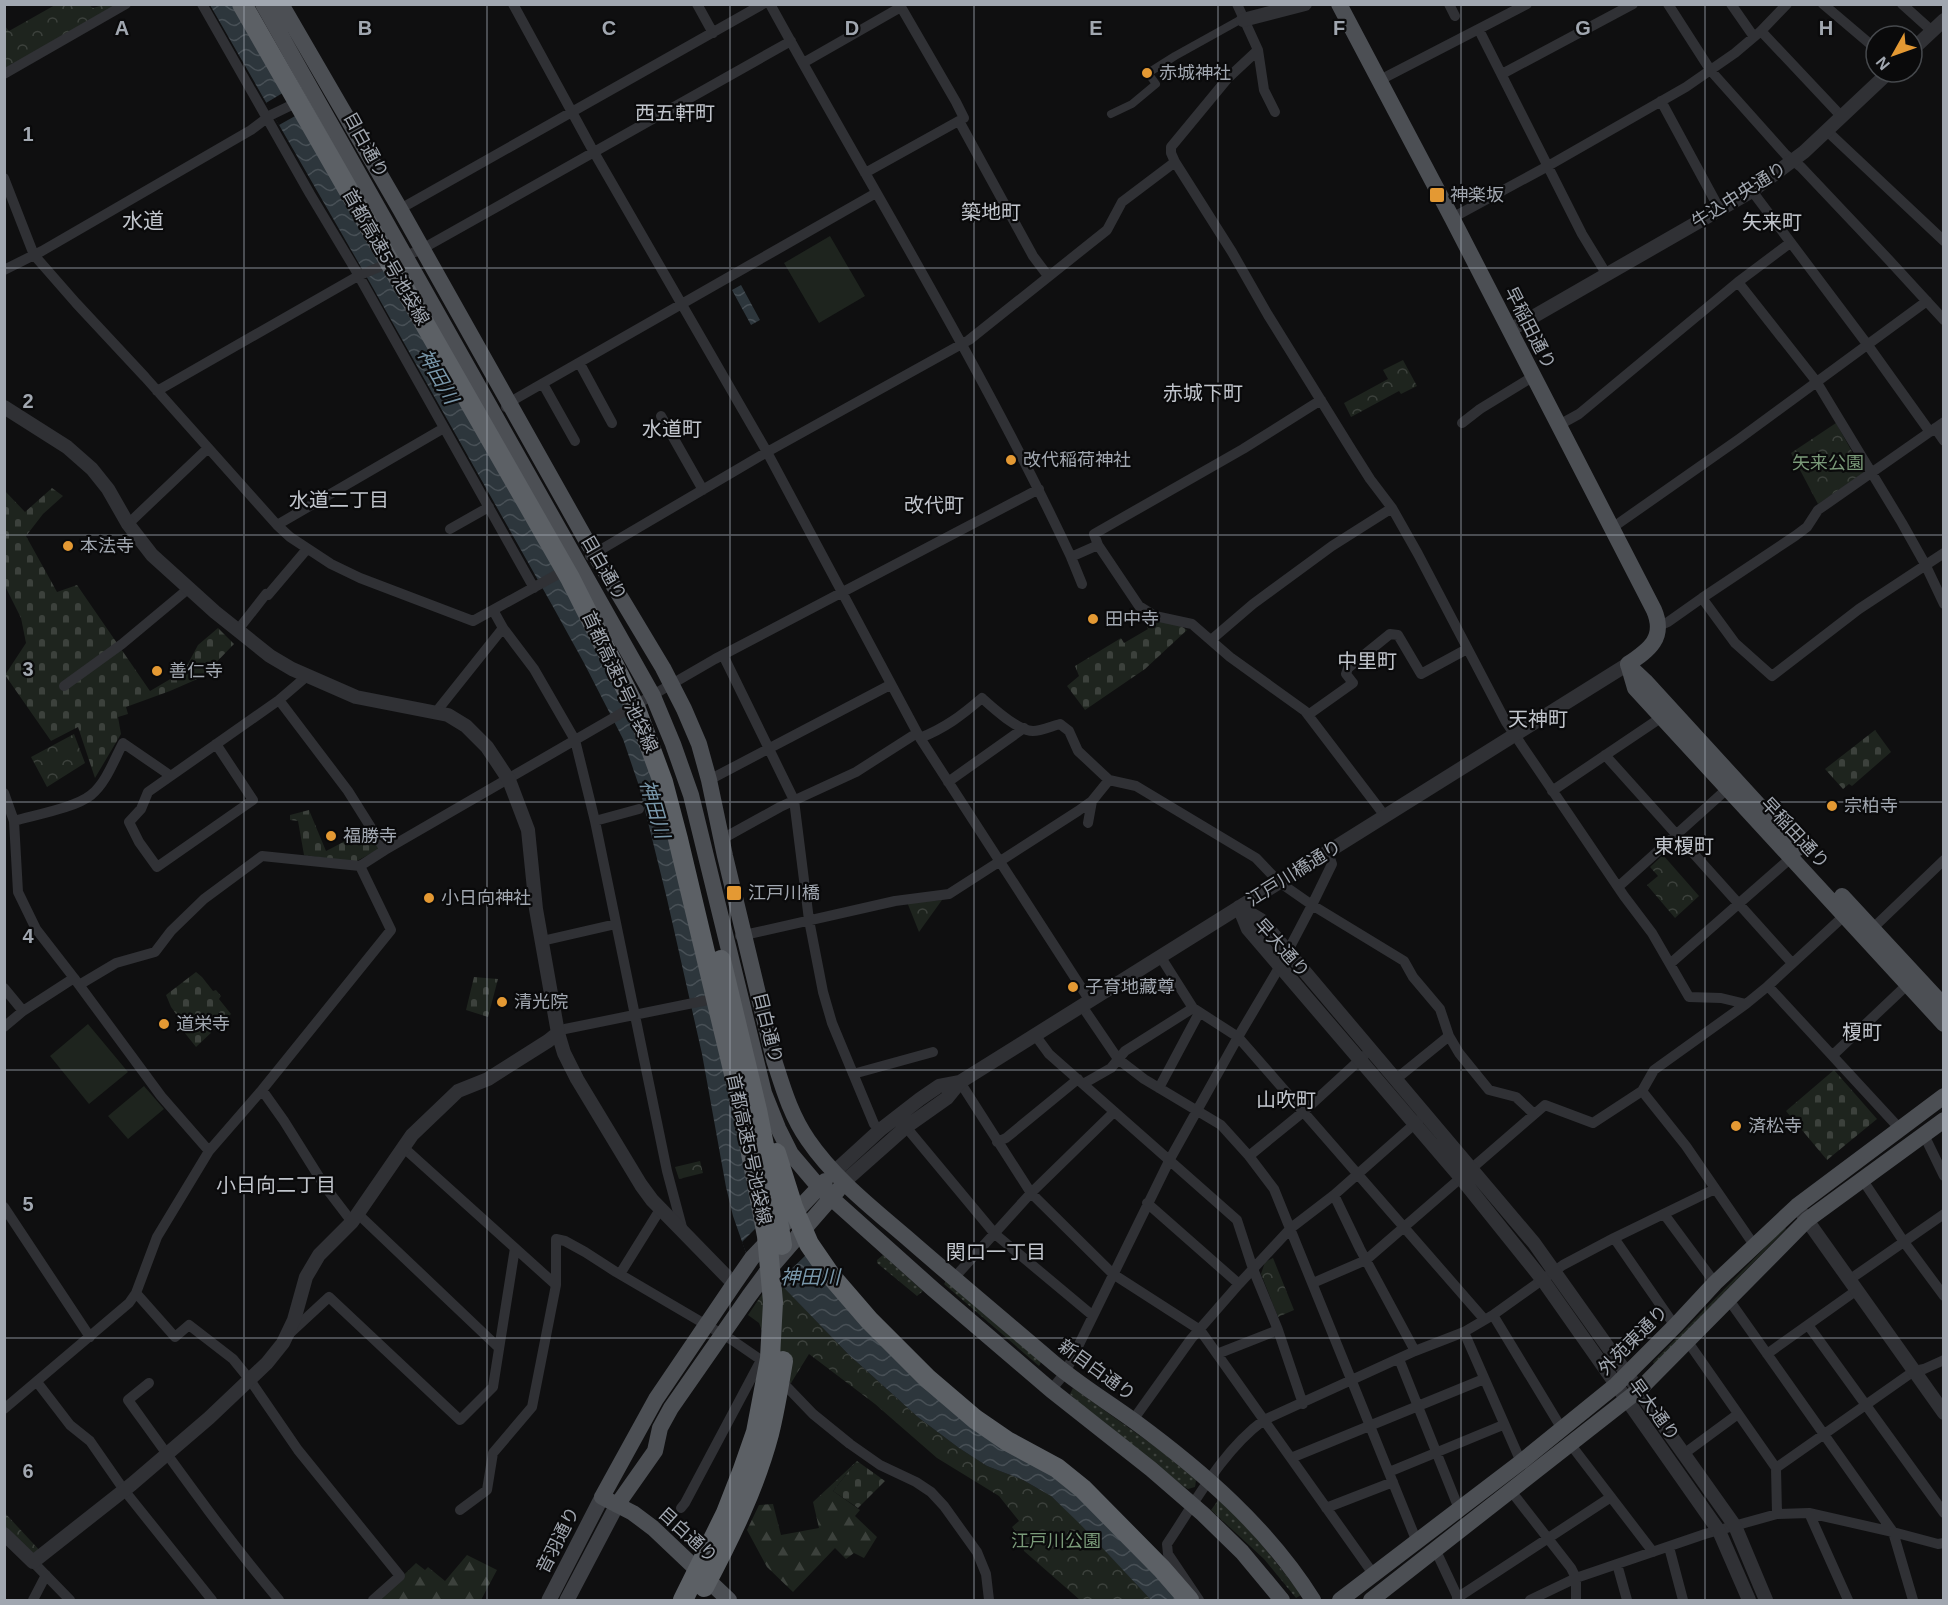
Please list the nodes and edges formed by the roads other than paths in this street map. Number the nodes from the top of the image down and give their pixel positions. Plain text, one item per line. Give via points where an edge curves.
1 (126, 4) edge
2 (202, 4) edge
3 (242, 4) edge
4 (257, 4) edge
5 (263, 4) edge
6 (281, 4) edge
7 (513, 4) edge
8 (697, 4) edge
9 (763, 4) edge
10 (770, 4) edge
11 (1237, 4) edge
12 (1305, 4) edge
13 (1339, 4) edge
14 (1449, 4) edge
15 (1527, 4) edge
16 (1633, 4) edge
17 (1668, 4) edge
18 (1731, 4) edge
19 (1787, 4) edge
20 (1823, 4) edge
21 (1902, 4) edge
22 (1455, 16) dead end
23 (1244, 20) junction
24 (1944, 20) edge
25 (1479, 30) junction
26 (1932, 30) junction
27 (713, 33) junction
28 (1757, 34) junction
29 (1924, 38) edge
30 (1864, 39) edge
31 (790, 41) junction
32 (1257, 50) junction
33 (803, 63) junction
34 (1711, 71) junction
35 (4, 74) edge
36 (1502, 74) junction
37 (1380, 80) junction
38 (1876, 84) edge
39 (315, 93) junction
40 (1661, 101) junction
41 (572, 112) junction
42 (1275, 112) dead end
43 (1111, 114) dead end
44 (269, 117) junction
45 (1842, 117) junction
46 (959, 121) junction
47 (1827, 131) junction
48 (594, 152) junction
49 (1793, 161) junction
50 (1175, 162) junction
51 (1548, 166) junction
52 (866, 173) junction
53 (4, 178) edge
54 (1752, 191) junction
55 (876, 193) junction
56 (400, 209) junction
57 (1720, 210) junction
58 (1452, 218) junction
59 (1944, 241) edge
60 (1790, 243) junction
61 (422, 249) junction
62 (34, 255) junction
63 (399, 258) junction
64 (4, 270) edge
65 (360, 275) junction
66 (1607, 275) junction
67 (1048, 276) junction
68 (1738, 282) junction
69 (1927, 301) junction
70 (682, 304) junction
71 (1944, 320) edge
72 (1510, 330) junction
73 (962, 344) junction
74 (1867, 344) junction
75 (580, 363) junction
76 (1534, 376) junction
77 (1816, 381) junction
78 (543, 384) junction
79 (157, 391) junction
80 (1321, 400) junction
81 (508, 403) junction
82 (6, 411) edge
83 (661, 416) dead end
84 (612, 423) dead end
85 (1461, 423) dead end
86 (1559, 425) junction
87 (501, 426) junction
88 (1936, 427) edge
89 (444, 428) junction
90 (575, 441) dead end
91 (1944, 441) edge
92 (208, 448) junction
93 (767, 452) junction
94 (1870, 473) junction
95 (1039, 489) junction
96 (703, 490) junction
97 (489, 507) junction
98 (1392, 508) junction
99 (128, 524) junction
100 (277, 525) junction
101 (1612, 528) junction
102 (450, 529) dead end
103 (1098, 545) junction
104 (307, 549) junction
105 (1944, 553) edge
106 (594, 554) junction
107 (1071, 557) junction
108 (1925, 564) junction
109 (575, 565) junction
110 (1082, 584) dead end
111 (536, 587) junction
112 (188, 589) junction
113 (843, 592) junction
114 (1702, 598) junction
115 (1944, 604) edge
116 (494, 610) junction
117 (1659, 626) junction
118 (502, 628) junction
119 (237, 631) junction
120 (1210, 640) junction
121 (1467, 649) junction
122 (723, 655) junction
123 (1628, 664) junction
124 (307, 676) junction
125 (672, 684) junction
126 (890, 685) junction
127 (64, 686) dead end
128 (279, 699) junction
129 (647, 699) junction
130 (436, 712) junction
131 (1308, 715) junction
132 (1662, 717) junction
133 (1024, 728) junction
134 (1514, 735) junction
135 (919, 736) junction
136 (575, 740) junction
137 (216, 744) junction
138 (770, 750) junction
139 (1605, 755) junction
140 (171, 776) junction
141 (509, 780) junction
142 (710, 780) junction
143 (1109, 780) junction
144 (948, 782) junction
145 (1727, 789) junction
146 (1552, 790) junction
147 (4, 793) edge
148 (794, 800) junction
149 (1092, 801) junction
150 (639, 809) dead end
151 (1385, 816) junction
152 (595, 820) junction
153 (14, 821) junction
154 (1088, 823) dead end
155 (1677, 835) junction
156 (722, 839) junction
157 (385, 850) junction
158 (1328, 852) junction
159 (1792, 858) junction
160 (1944, 860) edge
161 (999, 861) junction
162 (360, 866) junction
163 (1279, 882) junction
164 (1618, 887) junction
165 (1738, 904) junction
166 (1312, 905) junction
167 (1239, 907) junction
168 (1845, 915) junction
169 (809, 920) junction
170 (616, 924) junction
171 (1873, 928) junction
172 (745, 935) junction
173 (726, 939) junction
174 (542, 941) junction
175 (1287, 952) junction
176 (1160, 956) junction
177 (1671, 963) junction
178 (1792, 963) junction
179 (1280, 966) junction
180 (77, 981) junction
181 (1908, 984) junction
182 (1768, 986) junction
183 (4, 988) edge
184 (732, 995) junction
185 (1086, 1003) junction
186 (1746, 1004) junction
187 (1944, 1006) edge
188 (23, 1011) junction
189 (1196, 1011) junction
190 (635, 1015) junction
191 (1944, 1024) edge
192 (4, 1027) edge
193 (558, 1033) junction
194 (1035, 1035) junction
195 (1449, 1036) junction
196 (1238, 1037) junction
197 (1371, 1050) junction
198 (933, 1052) dead end
199 (1833, 1055) junction
200 (1118, 1059) junction
201 (1360, 1060) junction
202 (853, 1074) junction
203 (1396, 1080) junction
204 (960, 1082) junction
205 (1081, 1082) junction
206 (1159, 1088) junction
207 (262, 1090) junction
208 (1642, 1091) junction
209 (1944, 1096) edge
210 (757, 1110) junction
211 (1197, 1111) junction
212 (1114, 1112) junction
213 (1303, 1112) junction
214 (1534, 1114) junction
215 (1420, 1120) junction
216 (1944, 1120) edge
217 (906, 1127) junction
218 (1900, 1129) junction
219 (880, 1130) junction
220 (1924, 1135) junction
221 (997, 1142) junction
222 (404, 1148) junction
223 (209, 1151) junction
224 (1249, 1156) junction
225 (1170, 1159) junction
226 (1472, 1168) junction
227 (1357, 1174) junction
228 (1944, 1176) edge
229 (839, 1177) junction
230 (1461, 1178) junction
231 (1862, 1179) junction
232 (1715, 1189) junction
233 (825, 1193) junction
234 (1031, 1193) junction
235 (1334, 1195) junction
236 (1147, 1203) junction
237 (1797, 1206) junction
238 (4, 1207) edge
239 (661, 1208) junction
240 (1664, 1214) junction
241 (1944, 1214) edge
242 (355, 1217) junction
243 (1807, 1220) junction
244 (1404, 1227) junction
245 (1291, 1228) junction
246 (683, 1232) junction
247 (995, 1234) junction
248 (1614, 1238) junction
249 (1904, 1242) junction
250 (1754, 1245) junction
251 (515, 1248) junction
252 (1366, 1260) junction
253 (1253, 1269) junction
254 (620, 1274) junction
255 (1113, 1274) junction
256 (1548, 1275) junction
257 (954, 1278) junction
258 (1313, 1282) junction
259 (1715, 1283) junction
260 (734, 1284) junction
261 (1239, 1284) junction
262 (556, 1285) junction
263 (1853, 1285) junction
264 (136, 1293) junction
265 (1942, 1293) edge
266 (1729, 1300) junction
267 (1092, 1315) junction
268 (1489, 1317) junction
269 (708, 1324) junction
270 (1808, 1325) junction
271 (1675, 1326) junction
272 (1200, 1330) junction
273 (1278, 1330) junction
274 (1464, 1332) junction
275 (723, 1334) junction
276 (286, 1336) junction
277 (90, 1337) junction
278 (1688, 1342) junction
279 (499, 1348) junction
280 (1415, 1351) junction
281 (1217, 1354) junction
282 (1767, 1354) junction
283 (1399, 1359) junction
284 (761, 1360) junction
285 (1944, 1360) edge
286 (1914, 1371) junction
287 (1065, 1373) junction
288 (1484, 1379) junction
289 (249, 1380) junction
290 (1622, 1380) junction
291 (1352, 1381) junction
292 (37, 1382) junction
293 (149, 1383) dead end
294 (1052, 1390) junction
295 (1633, 1395) junction
296 (1303, 1404) junction
297 (1866, 1405) junction
298 (1418, 1406) junction
299 (4, 1409) edge
300 (1944, 1413) edge
301 (1738, 1414) junction
302 (1133, 1420) junction
303 (1264, 1420) junction
304 (1370, 1425) junction
305 (1503, 1425) junction
306 (1562, 1429) junction
307 (1824, 1434) junction
308 (1571, 1445) junction
309 (1436, 1452) junction
310 (1684, 1453) junction
311 (167, 1454) junction
312 (1291, 1458) junction
313 (1521, 1462) junction
314 (1776, 1468) junction
315 (1391, 1477) junction
316 (1209, 1480) junction
317 (124, 1490) junction
318 (1511, 1491) junction
319 (602, 1497) junction
320 (1611, 1497) junction
321 (617, 1505) junction
322 (1194, 1505) junction
323 (681, 1508) dead end
324 (1326, 1508) junction
325 (1459, 1509) junction
326 (460, 1510) dead end
327 (1809, 1513) junction
328 (1944, 1513) edge
329 (1777, 1514) junction
330 (1735, 1526) junction
331 (1719, 1531) junction
332 (1893, 1532) junction
333 (4, 1534) edge
334 (1548, 1539) junction
335 (1417, 1542) junction
336 (1944, 1543) edge
337 (1669, 1547) junction
338 (1435, 1549) junction
339 (1653, 1552) junction
340 (33, 1562) junction
341 (1617, 1564) junction
342 (46, 1575) junction
343 (1374, 1575) junction
344 (1576, 1578) junction
345 (1381, 1598) edge
346 (1458, 1599) edge
347 (33, 1600) edge
348 (70, 1600) edge
349 (212, 1600) edge
350 (279, 1600) edge
351 (373, 1600) edge
352 (549, 1600) edge
353 (567, 1600) edge
354 (683, 1600) edge
355 (698, 1600) edge
356 (729, 1600) edge
357 (989, 1600) edge
358 (1189, 1600) edge
359 (1199, 1600) edge
360 (1282, 1600) edge
361 (1313, 1600) edge
362 (1340, 1600) edge
363 (1530, 1600) edge
364 (1576, 1600) edge
365 (1627, 1600) edge
366 (1683, 1600) edge
367 (1749, 1600) edge
368 (1766, 1600) edge
369 (1848, 1600) edge
370 (1913, 1600) edge

1 - 35 street
2 - 44 street
3 - 354 highway, 首都高速5号池袋線, bridge via 570,578 636,709 666,794 743,1112 767,1236 773,1302 770,1358 756,1431 726,1513
4 - 210 highway, 首都高速5号池袋線, bridge via 578,567 648,703 690,831
5 - 39 main road, 目白通り
6 - 39 main road, 目白通り
7 - 41 street
8 - 27 street
9 - 27 street
10 - 31 street
11 - 23 street
12 - 23 street
13 - 37 main road, 早稲田通り
14 - 22 street
15 - 25 street
16 - 36 street
17 - 34 street
18 - 28 street
19 - 28 street
20 - 30 street
21 - 26 street
23 - 32 street
23 - 43 street via 1148,73 1156,84 1132,104
24 - 26 street
25 - 36 street
25 - 37 street
26 - 29 street
27 - 41 street
28 - 34 street
28 - 45 street
31 - 33 street
31 - 48 street
32 - 42 street via 1264,90
32 - 50 street via 1227,78 1171,147
33 - 46 street via 901,7 956,102 964,118
33 - 52 street
34 - 40 street
34 - 49 street
36 - 51 street
37 - 58 main road, 早稲田通り
38 - 45 street, 牛込中央通り
39 - 44 street
39 - 56 main road, 目白通り
39 - 63 main road, 目白通り
40 - 51 street
40 - 57 street
41 - 48 street
41 - 56 street
44 - 62 street
44 - 65 street
45 - 47 street, 牛込中央通り
46 - 52 street
46 - 67 street via 1033,256
47 - 49 street, 牛込中央通り
47 - 59 street
48 - 61 street
48 - 70 street
49 - 54 street, 牛込中央通り
49 - 69 street
50 - 67 street via 1122,202 1107,230
50 - 80 street
51 - 58 street
51 - 66 street
52 - 55 street
53 - 62 street
54 - 57 street, 牛込中央通り
54 - 60 street
55 - 70 street
55 - 73 street
56 - 61 main road, 目白通り
57 - 66 street, 牛込中央通り
58 - 72 main road, 早稲田通り
60 - 68 street
60 - 74 street
61 - 63 street
61 - 81 main road, 目白通り
62 - 64 street
62 - 79 street
63 - 65 street
63 - 87 main road, 目白通り
65 - 79 street
65 - 89 street
66 - 72 street, 牛込中央通り
67 - 73 street
68 - 77 street
68 - 86 street via 1579,414
69 - 71 street
69 - 74 street
70 - 75 street
70 - 93 street
72 - 76 main road, 早稲田通り
73 - 93 street
73 - 95 street
74 - 77 street
74 - 88 street
75 - 78 street
75 - 84 street
76 - 85 street
76 - 86 main road, 早稲田通り
77 - 94 street
77 - 101 street
78 - 81 street
78 - 90 street
79 - 92 street
80 - 98 street
80 - 103 street via 1094,534
81 - 87 street via 502,411
81 - 106 main road, 目白通り
82 - 99 street via 68,447 93,469
83 - 96 street
86 - 101 main road, 早稲田通り
87 - 109 main road, 目白通り
88 - 91 street
88 - 94 street
89 - 97 street
89 - 100 street
92 - 99 street
92 - 100 street
93 - 96 street
93 - 113 street
94 - 108 street
94 - 114 street via 1818,510 1796,536
95 - 107 street
95 - 113 street
96 - 106 street
97 - 102 street
97 - 111 street
98 - 120 street via 1332,546
98 - 121 street
99 - 112 street via 152,555
100 - 104 street
101 - 117 main road, 早稲田通り
103 - 107 street
103 - 120 street via 1139,606 1155,616 1192,624
104 - 116 street via 360,578 473,621
104 - 119 street
105 - 108 street
106 - 109 street
106 - 125 main road, 目白通り
107 - 110 street
108 - 114 street via 1772,676 1735,643
108 - 115 street
109 - 111 street
109 - 129 main road, 目白通り
111 - 116 street
112 - 119 street
112 - 127 street
113 - 122 street
113 - 126 street
114 - 117 street
116 - 118 street
117 - 123 main road via 1647,650
118 - 130 street
118 - 136 street via 534,669
119 - 124 street via 270,656
120 - 131 street
121 - 131 street via 1421,674 1398,635 1390,634 1348,668 1346,674 1353,683
121 - 134 street
122 - 125 street
122 - 138 street
123 - 132 main road, 早稲田通り via 1635,688
123 - 134 street, 江戸川橋通り
123 - 171 main road, 早稲田通り
124 - 128 street
124 - 130 street via 356,697
125 - 129 street
125 - 142 main road, 目白通り via 699,744
126 - 135 street
126 - 138 street
128 - 137 street
128 - 157 street via 348,791
129 - 136 street
129 - 173 main road, 目白通り via 673,744 691,795
130 - 141 street via 458,720 476,735
131 - 151 street
132 - 139 street
132 - 145 main road, 早稲田通り
133 - 135 street via 982,698 943,729
133 - 143 street via 1033,731 1060,724 1069,731 1078,751
133 - 144 street
134 - 146 street
134 - 151 street, 江戸川橋通り
135 - 144 street
135 - 148 street via 856,772
136 - 141 street
136 - 152 street
137 - 140 street
137 - 140 street via 253,800 157,867 129,822 141,809 148,792
138 - 142 street
138 - 148 street
139 - 146 street
139 - 155 street
140 - 153 street via 123,743 105,778 91,795 77,803
141 - 157 street
141 - 174 street via 528,830
142 - 156 main road, 目白通り
143 - 149 street
143 - 163 street via 1136,786 1256,858
144 - 161 street
145 - 155 street
145 - 159 main road, 早稲田通り
146 - 164 street
147 - 153 street
148 - 156 street
148 - 169 street
149 - 154 street
149 - 161 street
150 - 152 street
151 - 158 street, 江戸川橋通り
152 - 170 street
153 - 180 street via 18,892 36,929
155 - 164 street
155 - 165 street
156 - 172 main road, 目白通り
157 - 162 street
158 - 163 street, 江戸川橋通り
158 - 166 street via 1332,864
159 - 165 street
159 - 168 main road, 早稲田通り
160 - 171 street
161 - 169 street via 949,894
161 - 185 street
162 - 180 street via 262,856 204,898 155,952 116,963
162 - 207 street via 391,930
163 - 166 street
163 - 167 street, 江戸川橋通り
164 - 177 street
165 - 177 street
165 - 178 street
166 - 175 street
166 - 195 street via 1404,961 1440,1009
167 - 175 street, 早大通り via 1261,920
167 - 176 street, 江戸川橋通り
167 - 179 street, 早大通り via 1248,929
168 - 178 street
168 - 181 main road, 早稲田通り
169 - 172 street
169 - 202 street via 832,1023
170 - 174 street
170 - 190 street
171 - 187 main road, 早稲田通り
172 - 173 street
172 - 229 main road, 目白通り via 783,1091 807,1138
173 - 184 main road, 目白通り
174 - 193 street
175 - 179 street
175 - 197 street, 早大通り
176 - 185 street, 江戸川橋通り
176 - 189 street
177 - 186 street via 1689,997
178 - 182 street
179 - 196 street
179 - 201 street, 早大通り
180 - 188 street
180 - 223 street via 161,1096
181 - 191 main road, 早稲田通り
181 - 199 street
182 - 186 street
182 - 199 street
183 - 188 street
184 - 190 street
184 - 233 main road, 目白通り via 778,1128 791,1154
185 - 194 street, 江戸川橋通り
185 - 200 street
186 - 208 street via 1654,1070
188 - 192 street
189 - 196 street
189 - 200 street via 1125,1051
189 - 206 street
190 - 193 street
190 - 246 street
193 - 222 street via 488,1078 458,1091 412,1135
193 - 239 street via 577,1078 640,1185
194 - 204 street, 江戸川橋通り
194 - 205 street
195 - 203 street
195 - 214 street via 1489,1090 1516,1097
196 - 211 street
196 - 213 street
197 - 201 street
197 - 203 street, 早大通り
198 - 202 street
199 - 218 street
200 - 205 street via 1111,1068
200 - 206 street
201 - 213 street
201 - 215 street, 早大通り
202 - 219 street
203 - 215 street, 早大通り
204 - 217 street, 江戸川橋通り via 947,1098
204 - 219 street, 江戸川橋通り via 939,1086
204 - 221 street
205 - 212 street
205 - 221 street
206 - 211 street
207 - 223 street
207 - 242 street via 326,1188
208 - 214 street via 1593,1123 1545,1105
208 - 232 street
209 - 218 main road, 外苑東通り
210 - 355 highway, 首都高速5号池袋線, bridge via 781,1236 786,1302 783,1360 769,1435 755,1476
210 - 358 highway, bridge via 809,1244 869,1320 975,1419 1057,1467
211 - 224 street via 1221,1125
211 - 225 street
212 - 225 street
212 - 234 street
213 - 224 street
213 - 227 street
214 - 226 street
215 - 226 street, 早大通り
215 - 227 street
215 - 230 street, 早大通り
216 - 220 main road
217 - 229 street, 江戸川橋通り
217 - 247 street
218 - 237 main road, 外苑東通り
219 - 229 street, 江戸川橋通り
220 - 228 street
220 - 231 main road
221 - 234 street
222 - 242 street
222 - 251 street
223 - 264 street via 157,1237
224 - 245 street via 1274,1189
225 - 236 street
225 - 253 street via 1237,1220
226 - 230 street
226 - 256 street, 早大通り via 1521,1226
227 - 235 street
227 - 244 street
229 - 233 main road
229 - 257 main road, 新目白通り
230 - 244 street
230 - 256 street, 早大通り
231 - 243 main road
231 - 249 street
232 - 240 street
232 - 250 street
233 - 260 main road, bridge via 788,1220 752,1258
233 - 275 main road, bridge via 798,1236
233 - 294 main road
234 - 247 street
234 - 255 street
235 - 245 street
235 - 252 street
236 - 255 street
236 - 261 street
237 - 243 street
237 - 250 main road, 外苑東通り
238 - 277 street
239 - 246 street
239 - 254 street
240 - 248 street
240 - 259 street
241 - 249 street
242 - 276 street via 319,1255 306,1277
242 - 279 street
243 - 263 street
243 - 266 main road
244 - 252 street
244 - 268 street
245 - 253 street
245 - 258 street
246 - 260 street
247 - 257 street
247 - 267 street
248 - 256 street
248 - 271 street
249 - 263 street
249 - 265 street
250 - 259 main road, 外苑東通り
251 - 262 street
251 - 279 street
252 - 258 street
252 - 280 street
253 - 261 street
253 - 273 street
254 - 262 street via 556,1239
254 - 269 street
255 - 267 street
255 - 272 street
256 - 268 street
256 - 290 street, 早大通り
257 - 287 main road, 新目白通り
258 - 291 street
259 - 271 main road, 外苑東通り
260 - 269 main road
261 - 272 street
262 - 326 street via 532,1407 493,1453 487,1490
263 - 270 street
263 - 286 street
264 - 277 street
264 - 289 street via 175,1338 189,1325 233,1359
266 - 278 main road
266 - 282 street
267 - 287 street
268 - 274 street
268 - 306 street
269 - 275 street
269 - 319 main road via 656,1399
270 - 282 street
270 - 297 street
271 - 290 main road, 外苑東通り
272 - 281 street
272 - 302 street
273 - 281 street
273 - 296 street
274 - 280 street
274 - 288 street
275 - 284 street
275 - 321 main road via 671,1408 660,1428 655,1451
276 - 279 street via 329,1297 460,1420 493,1388
276 - 289 street
277 - 292 street
278 - 295 main road
278 - 301 street
280 - 283 street
281 - 303 street
282 - 307 street
283 - 291 street
283 - 298 street
284 - 323 street
284 - 357 street via 835,1432 880,1465 937,1497 977,1551 986,1574
285 - 286 street
286 - 297 street
286 - 300 street
287 - 294 street
287 - 302 main road, 新目白通り
288 - 298 street
288 - 305 street
289 - 311 street
289 - 351 street via 298,1450 400,1576
290 - 295 street, 早大通り
290 - 306 main road, 外苑東通り
291 - 296 street
291 - 304 street
292 - 299 street
292 - 317 street via 70,1425 90,1441
293 - 311 street via 128,1400
294 - 322 main road
295 - 308 main road
295 - 310 street, 早大通り
295 - 331 street, 早大通り
296 - 303 street
297 - 307 street
297 - 328 street
298 - 304 street
298 - 309 street
301 - 310 street
301 - 314 street
302 - 316 main road, 新目白通り
303 - 312 street
303 - 316 street
304 - 312 street
304 - 315 street
305 - 309 street
305 - 313 street
306 - 313 main road, 外苑東通り
307 - 314 street
307 - 332 street
308 - 318 main road
308 - 320 street
309 - 315 street
309 - 325 street
310 - 330 street, 早大通り
311 - 317 street
311 - 350 street via 238,1552
312 - 324 street
313 - 325 main road, 外苑東通り
314 - 329 street
315 - 324 street
315 - 335 street
316 - 322 street
316 - 361 main road, 新目白通り via 1280,1554
317 - 340 street
317 - 349 street
318 - 334 street
318 - 338 main road
319 - 321 main road, 目白通り
319 - 352 main road, 音羽通り
320 - 334 street
320 - 339 street
321 - 353 main road, 音羽通り
321 - 356 main road, 目白通り via 665,1538
322 - 359 street via 1167,1549
322 - 360 main road via 1242,1551
324 - 343 street
325 - 335 main road, 外苑東通り
327 - 329 street
327 - 332 street
327 - 369 street
329 - 330 street
330 - 331 street
330 - 368 street, 早大通り
331 - 337 street
331 - 367 street, 早大通り
332 - 336 street
332 - 370 street
333 - 340 street
334 - 344 street
334 - 346 street
335 - 343 main road, 外苑東通り
337 - 339 street
337 - 366 street
338 - 345 main road
338 - 346 street
339 - 341 street
340 - 342 street
341 - 344 street
341 - 365 street
342 - 347 street
342 - 348 street
343 - 362 main road, 外苑東通り
344 - 363 street
344 - 364 street

